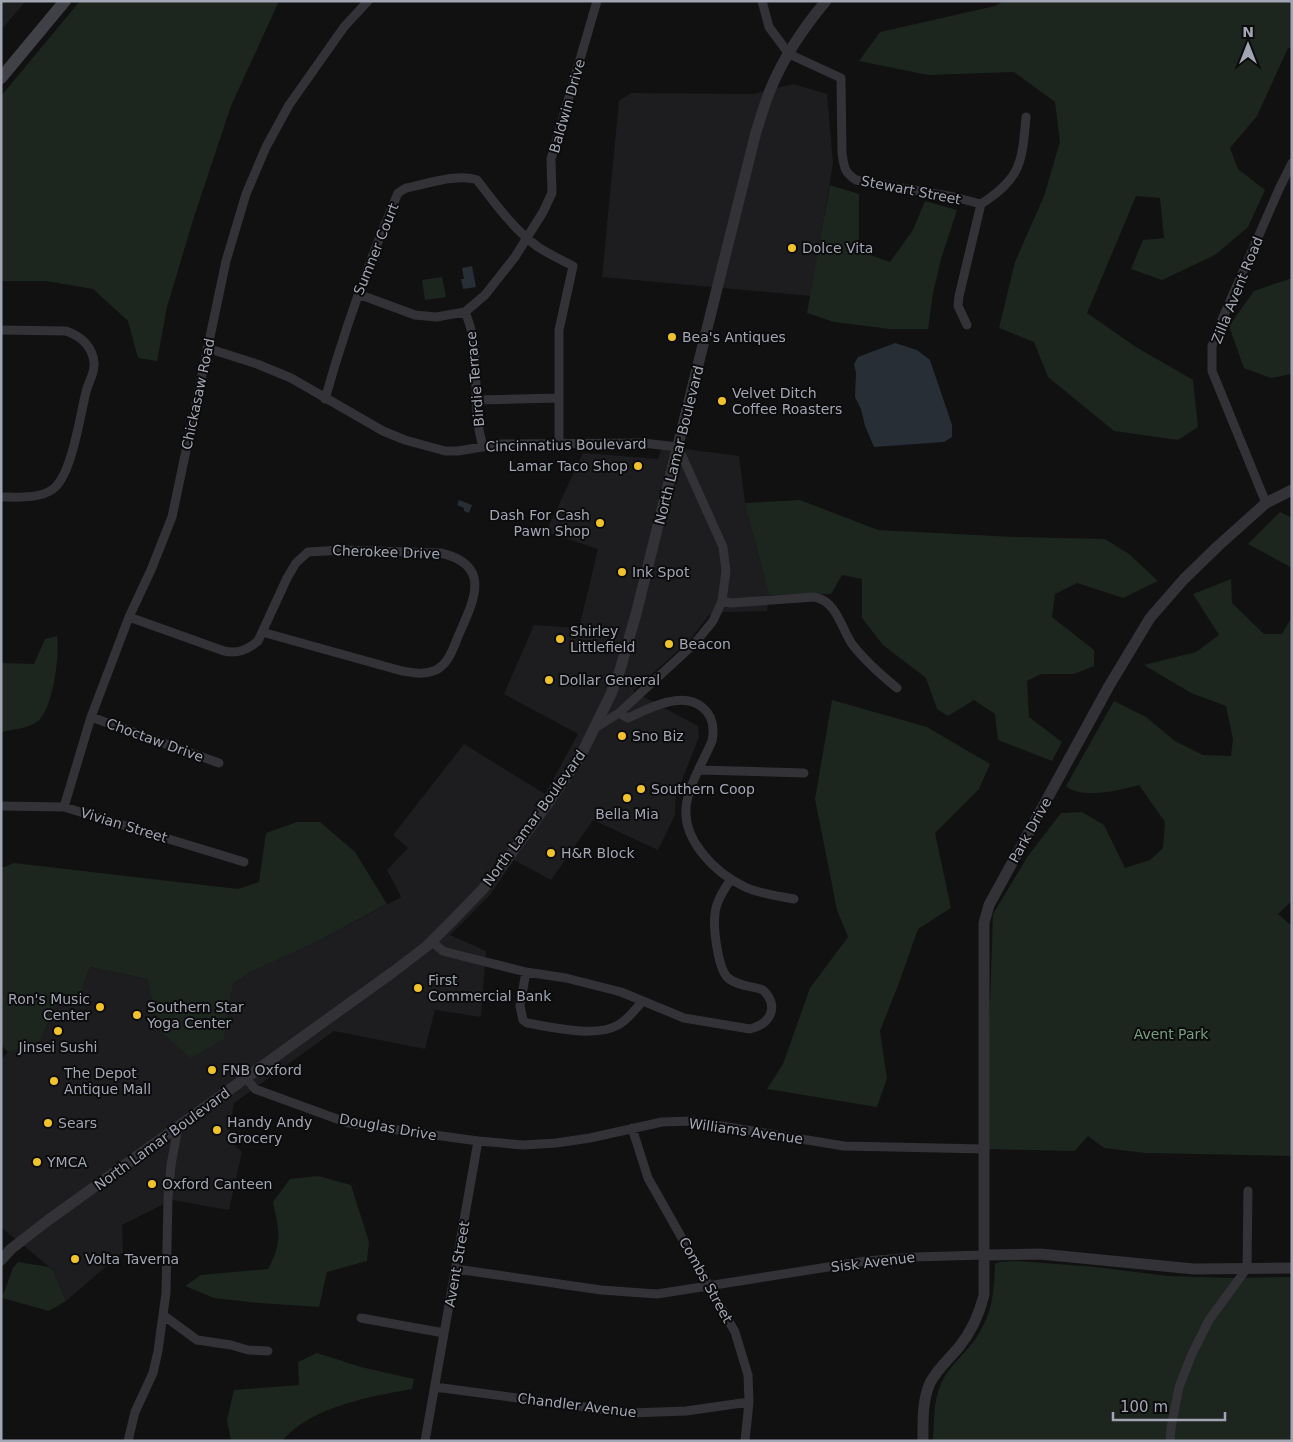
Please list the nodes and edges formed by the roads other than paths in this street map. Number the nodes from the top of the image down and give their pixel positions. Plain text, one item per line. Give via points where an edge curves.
1 (65, 1) edge
2 (368, 1) edge
3 (597, 1) edge
4 (762, 1) edge
5 (826, 1) edge
6 (789, 54) junction
7 (1, 78) edge
8 (1026, 117) dead end
9 (1292, 163) edge
10 (981, 204) junction
11 (526, 237) junction
12 (358, 294) junction
13 (465, 312) junction
14 (967, 325) dead end
15 (1, 330) edge
16 (207, 348) junction
17 (559, 398) junction
18 (325, 399) junction
19 (477, 400) junction
20 (559, 443) junction
21 (483, 446) junction
22 (678, 446) junction
23 (1292, 490) edge
24 (1, 497) edge
25 (1266, 504) junction
26 (722, 601) junction
27 (129, 617) junction
28 (262, 632) junction
29 (897, 688) dead end
30 (619, 713) junction
31 (90, 717) junction
32 (595, 728) junction
33 (219, 764) dead end
34 (699, 770) junction
35 (804, 773) dead end
36 (1, 806) edge
37 (64, 807) junction
38 (244, 862) dead end
39 (731, 879) junction
40 (794, 899) dead end
41 (431, 941) junction
42 (526, 972) junction
43 (643, 1001) junction
44 (247, 1079) junction
45 (178, 1128) junction
46 (632, 1128) junction
47 (478, 1141) junction
48 (985, 1149) junction
49 (1248, 1191) dead end
50 (985, 1255) junction
51 (1, 1260) edge
52 (1247, 1268) junction
53 (1292, 1268) edge
54 (456, 1269) junction
55 (710, 1287) junction
56 (163, 1315) junction
57 (361, 1318) dead end
58 (444, 1332) junction
59 (268, 1351) dead end
60 (435, 1387) junction
61 (749, 1402) junction
62 (128, 1441) edge
63 (425, 1441) edge
64 (745, 1441) edge
65 (923, 1441) edge
66 (1170, 1441) edge

1 - 7 main road
2 - 16 street, Chickasaw Road via 311,72 288,105 266,147 246,194 226,261
3 - 11 street, Baldwin Drive via 551,159 552,193
4 - 6 street via 769,27
5 - 6 street, North Lamar Boulevard
6 - 10 street, Stewart Street via 841,78 842,153 847,174 856,180
6 - 22 street, North Lamar Boulevard via 772,87 748,160
8 - 10 street via 1022,159 1017,169 1005,187
9 - 25 street, Zilla Avent Road via 1212,346 1212,371
10 - 14 street via 959,296 958,306
11 - 12 street, Sumner Court via 478,180 463,177 406,188 398,193
11 - 13 street, Baldwin Drive via 515,257 485,295
11 - 17 street, Sumner Court via 573,266 559,330
12 - 13 street via 422,316
12 - 18 street, Sumner Court
13 - 19 street, Birdie Terrace via 472,333
15 - 24 street via 74,333 90,347 94,364 61,482 42,495
16 - 18 street, Cincinnatius Boulevard via 291,378
16 - 27 street, Chickasaw Road via 172,517
17 - 19 street
17 - 20 street
18 - 21 street, Cincinnatius Boulevard via 383,431 428,447 458,451
19 - 21 street, Birdie Terrace
20 - 21 street, Cincinnatius Boulevard
20 - 22 street, Cincinnatius Boulevard
22 - 26 street via 724,548 726,571
22 - 32 street, North Lamar Boulevard via 620,670
23 - 25 street, Park Drive
25 - 48 street, Park Drive via 1188,575 1150,618 988,905 984,923
26 - 29 street via 814,597 823,600 838,617 851,643
26 - 30 street via 713,620 695,642
27 - 28 street, Cherokee Drive via 234,653 249,648 258,641
27 - 31 street, Chickasaw Road
28 - 28 street, Cherokee Drive via 402,672 428,673 447,661 472,604 475,579 462,561 441,553 308,552 296,563
30 - 32 street
30 - 34 street via 628,718 657,704 680,701 706,709 714,724 714,732
31 - 33 street, Choctaw Drive
31 - 37 street, Chickasaw Road
32 - 41 street, North Lamar Boulevard via 576,762 508,858 483,889
34 - 35 street
34 - 39 street via 686,803 689,826 698,848 711,864
36 - 37 street, Vivian Street
37 - 38 street, Vivian Street
39 - 40 street via 746,888
39 - 43 street via 720,896 715,914 720,964 732,981 767,994 772,1009 765,1023 750,1029 728,1027 684,1018
41 - 42 street via 443,951
41 - 44 street, North Lamar Boulevard
42 - 43 street via 590,984
42 - 43 street via 520,1006 522,1020 527,1023 584,1031 603,1029 618,1026
44 - 45 street, North Lamar Boulevard
44 - 47 street, Douglas Drive via 255,1089 348,1123
45 - 51 street, North Lamar Boulevard via 27,1236
45 - 56 street via 168,1198
46 - 47 street, Williams Avenue via 556,1143 523,1145
46 - 48 street, Williams Avenue via 691,1121 844,1146
46 - 55 street, Combs Street via 648,1178
47 - 54 street, Avent Street
48 - 50 street, Park Drive
49 - 52 street
50 - 52 street, Sisk Avenue via 1040,1254 1194,1269
50 - 55 street, Sisk Avenue via 866,1261
50 - 65 street, Park Drive via 980,1314 929,1386 922,1415
52 - 53 street, Sisk Avenue
52 - 66 street via 1209,1320 1192,1354 1180,1387
54 - 55 street, Sisk Avenue via 623,1293 657,1294
54 - 58 street, Avent Street
55 - 61 street, Combs Street via 735,1332 748,1374
56 - 59 street via 197,1340
56 - 62 street via 153,1373 135,1412
57 - 58 street
58 - 60 street, Avent Street
60 - 61 street, Chandler Avenue via 631,1413 686,1411
60 - 63 street, Avent Street
61 - 64 street, Combs Street

